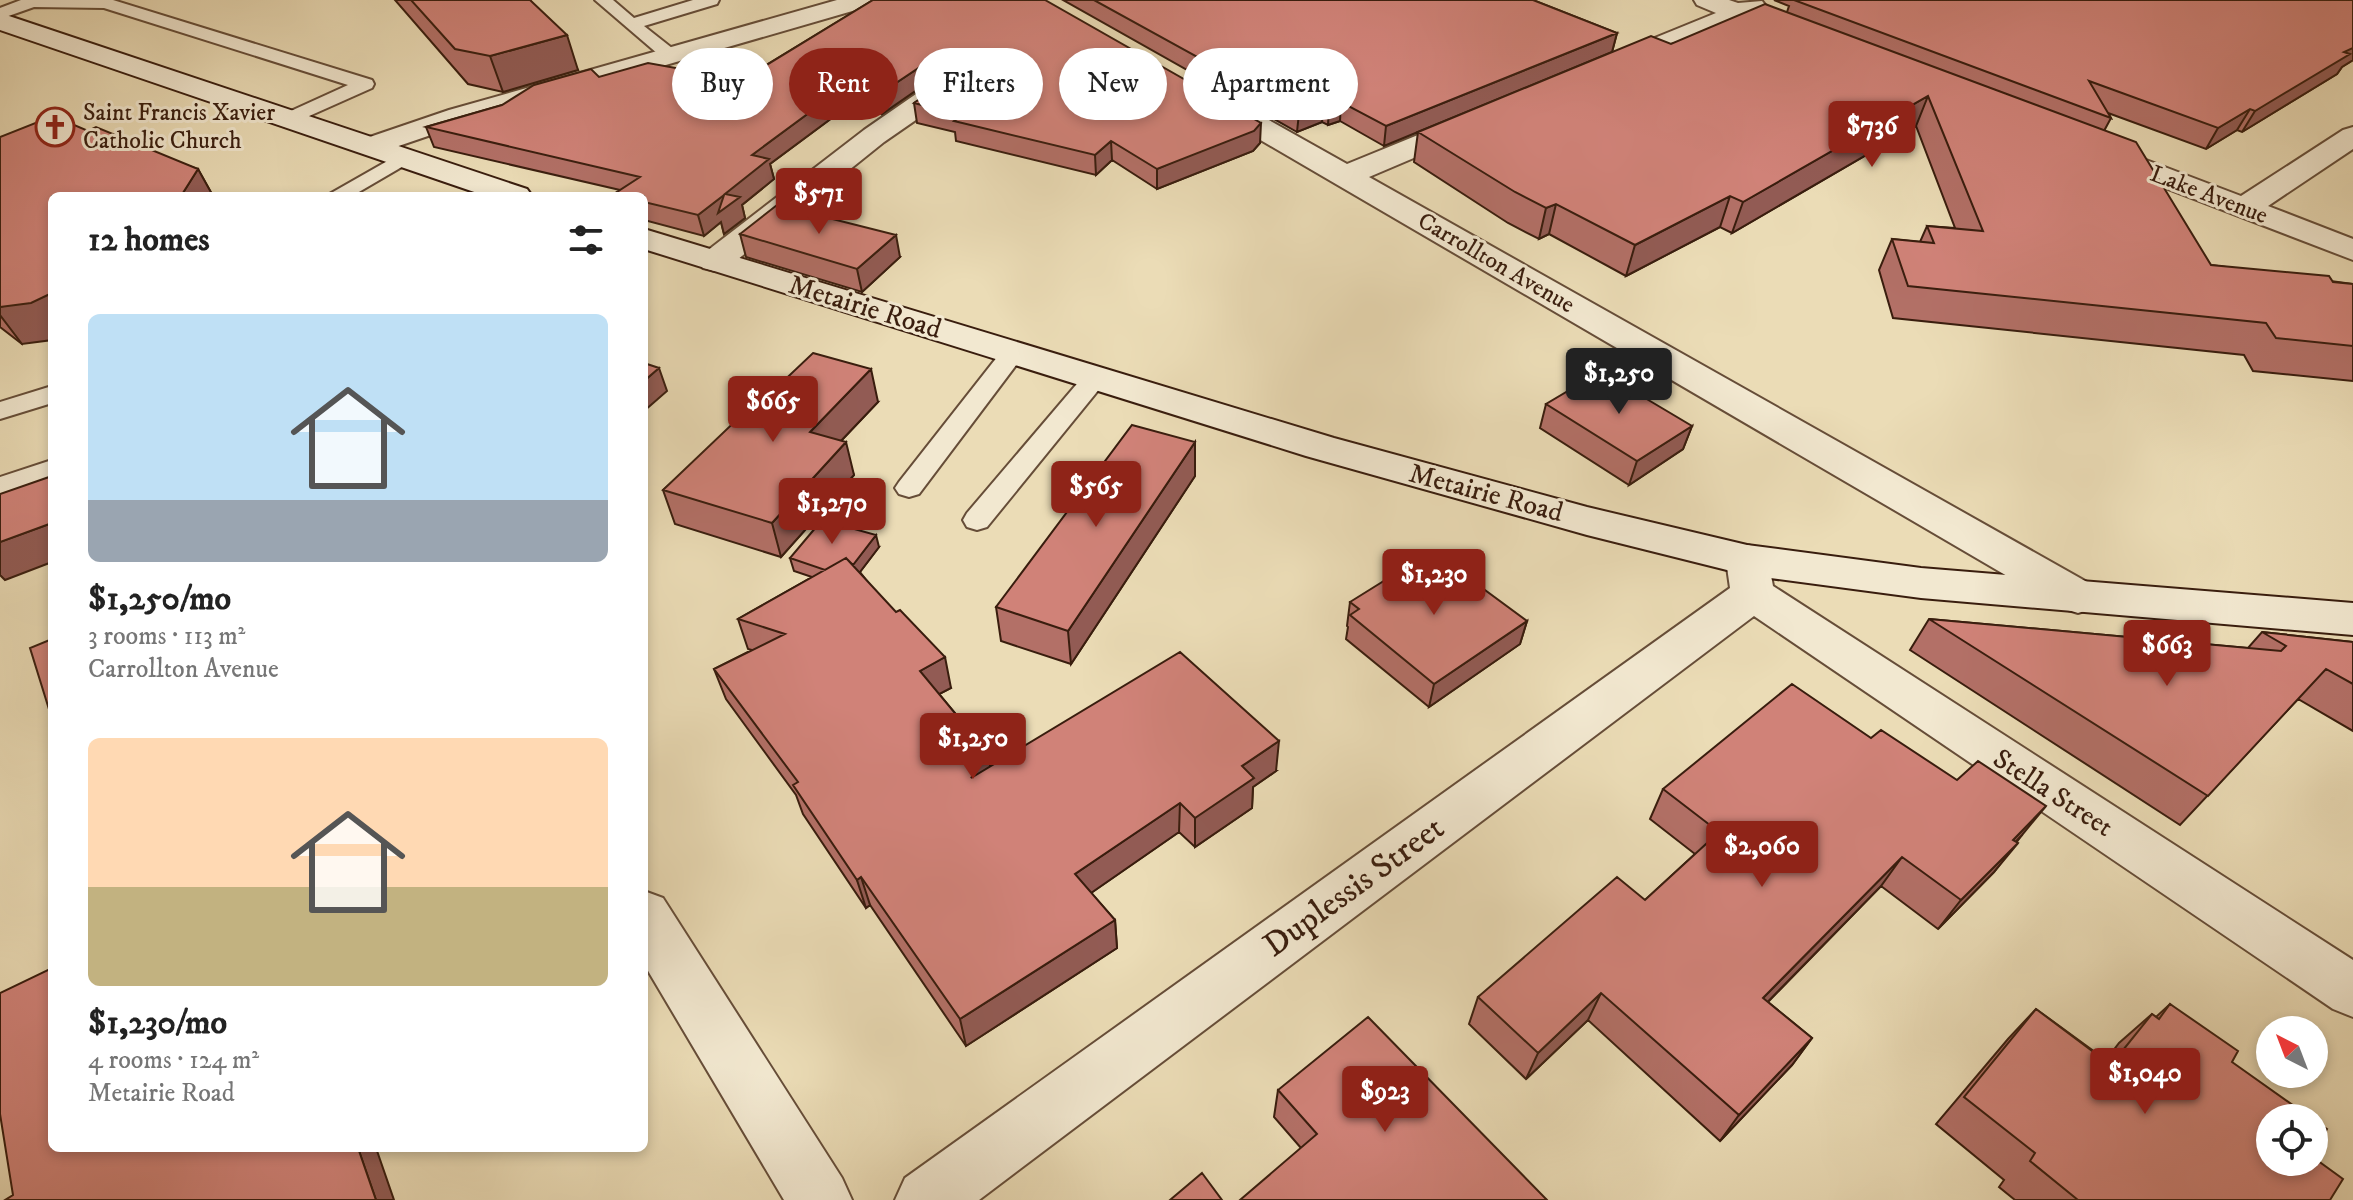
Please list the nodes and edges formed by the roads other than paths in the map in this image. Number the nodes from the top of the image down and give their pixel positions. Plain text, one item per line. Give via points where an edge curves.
1 (603, 0) edge
2 (711, 0) edge
3 (864, 0) edge
4 (1706, 0) edge
5 (1767, 0) edge
6 (36, 1) edge
7 (1738, 12) junction
8 (0, 14) edge
9 (0, 21) edge
10 (631, 24) junction
11 (1827, 47) edge
12 (671, 56) junction
13 (1593, 73) edge
14 (914, 108) edge
15 (1491, 116) edge
16 (289, 119) junction
17 (1248, 120) edge
18 (2353, 136) edge
19 (2080, 145) edge
20 (371, 146) junction
21 (405, 157) junction
22 (1345, 176) junction
23 (344, 192) edge
24 (505, 192) edge
25 (2244, 208) junction
26 (648, 240) edge
27 (2353, 250) edge
28 (715, 261) junction
29 (1014, 352) junction
30 (1096, 377) junction
31 (48, 395) edge
32 (0, 411) edge
33 (48, 474) edge
34 (909, 488) dead end
35 (0, 491) edge
36 (977, 520) dead end
37 (1750, 577) junction
38 (2078, 597) junction
39 (2353, 619) edge
40 (648, 921) edge
41 (2353, 991) edge
42 (820, 1200) edge
43 (927, 1200) edge

1 - 10 lane
2 - 10 lane
3 - 12 street
4 - 7 street
5 - 7 street
6 - 8 lane
6 - 16 lane via 105,3 365,84
7 - 11 street
7 - 13 street
9 - 16 street
10 - 12 lane
12 - 20 street
14 - 28 street
15 - 22 street
16 - 20 street
17 - 22 street, Carrollton Avenue
18 - 25 street
19 - 25 street, Lake Avenue
20 - 21 street
21 - 23 lane
21 - 24 street
22 - 38 street, Carrollton Avenue
25 - 27 street, Lake Avenue
26 - 28 street, Metairie Road
28 - 29 street, Metairie Road
29 - 30 street, Metairie Road
29 - 34 lane
30 - 36 lane
30 - 37 street, Metairie Road via 1335,452 1587,521
31 - 32 lane
33 - 35 street
37 - 38 street, Metairie Road via 1921,583
37 - 41 street, Stella Street
37 - 43 street, Duplessis Street
38 - 39 street, Metairie Road
40 - 42 street

